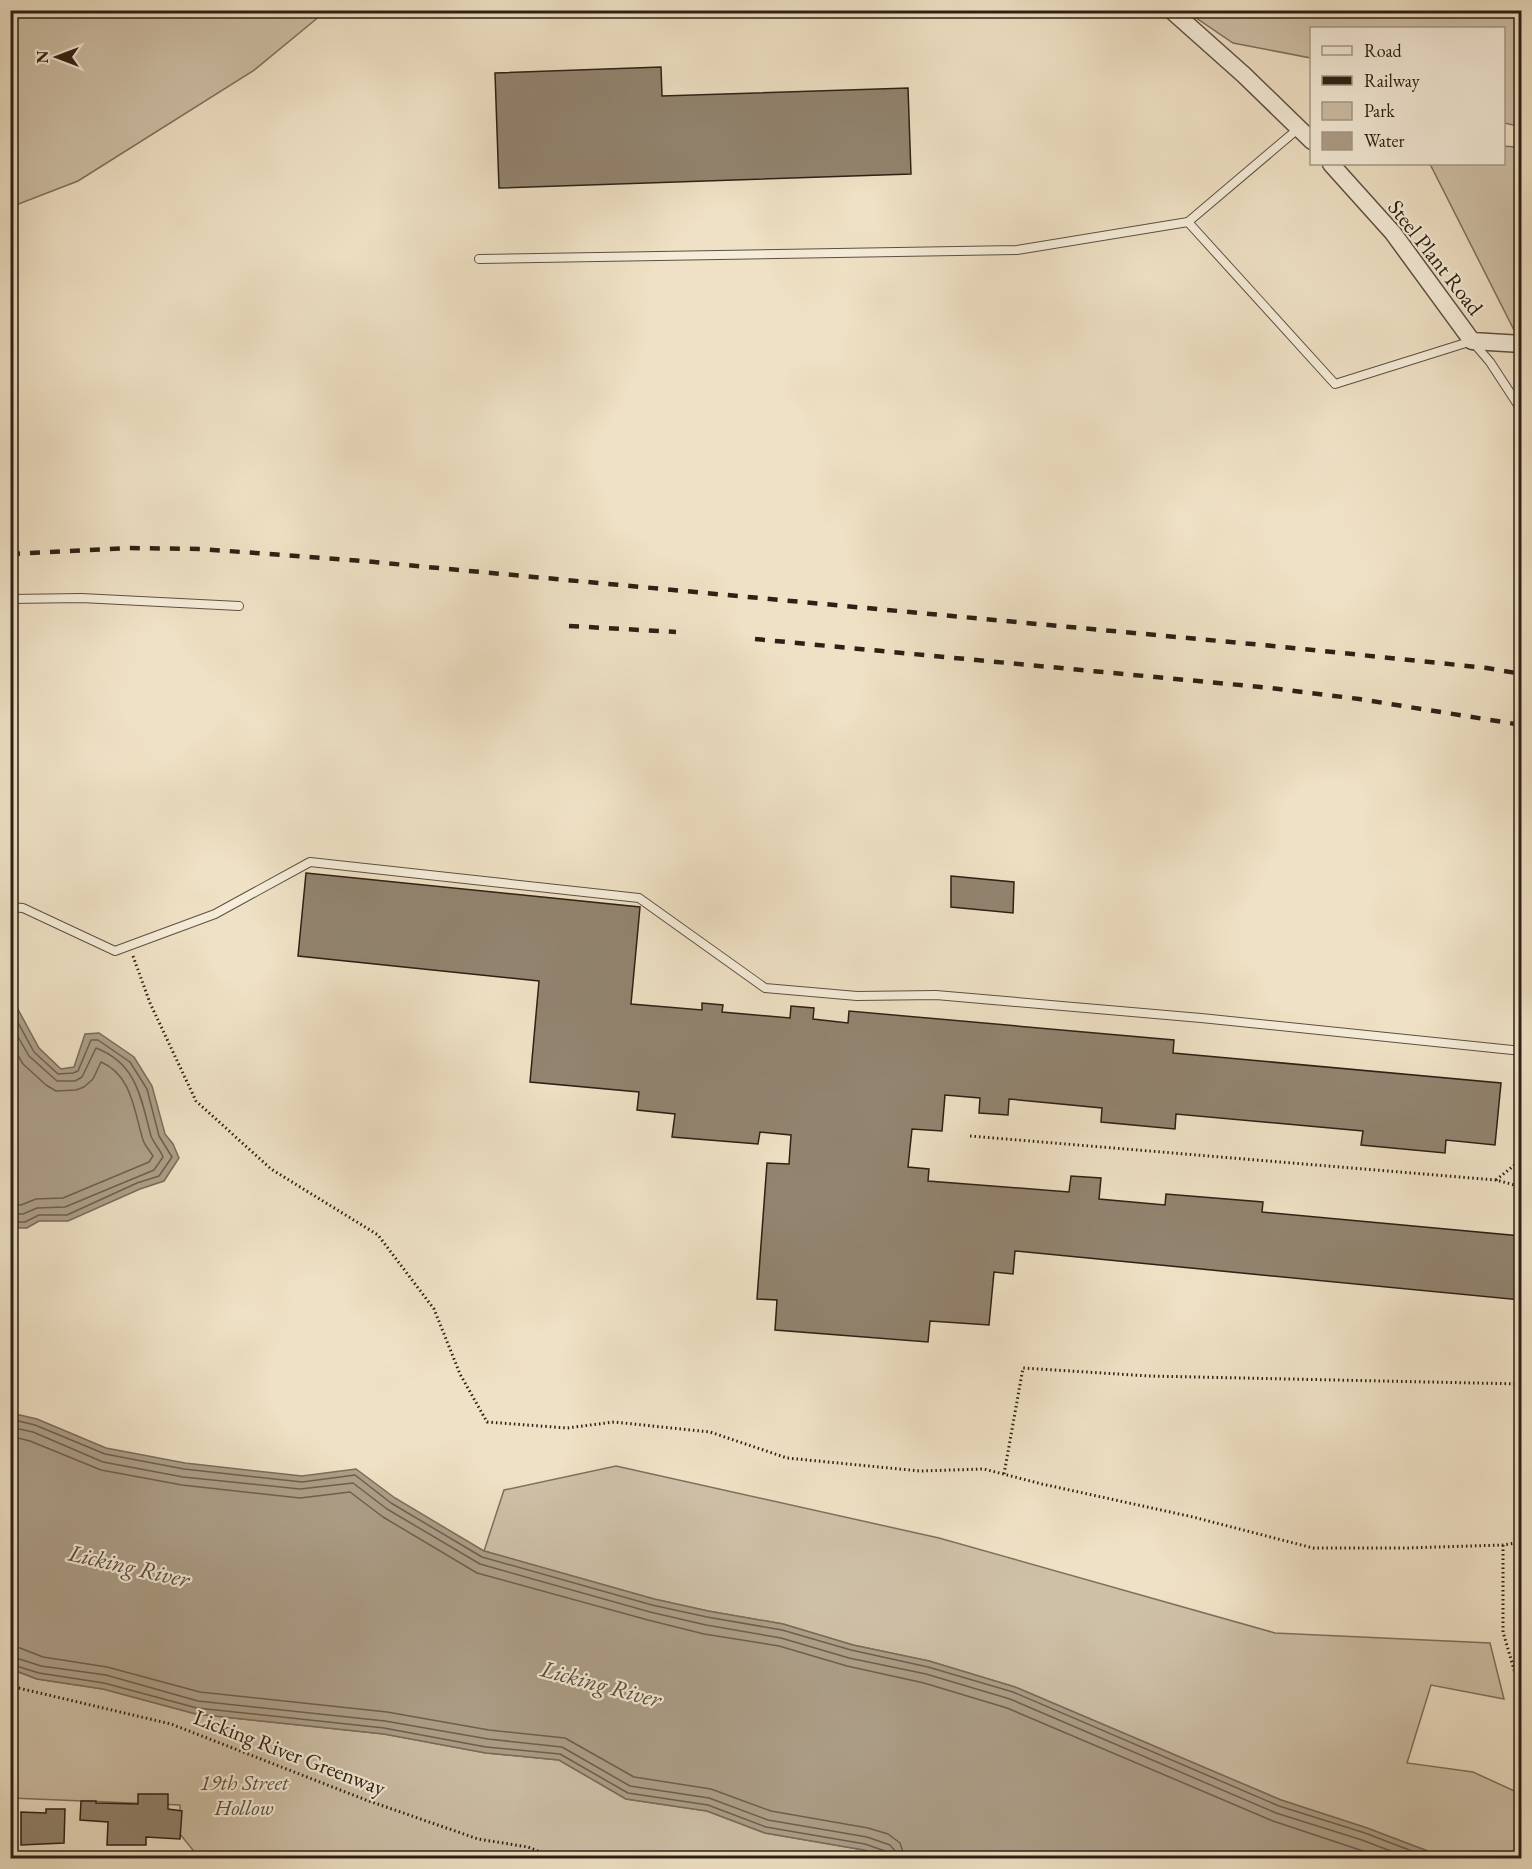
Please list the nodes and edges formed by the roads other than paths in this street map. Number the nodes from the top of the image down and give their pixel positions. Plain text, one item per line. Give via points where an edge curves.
1 (1171, 10) edge
2 (1299, 128) junction
3 (1310, 140) edge
4 (1332, 165) edge
5 (1188, 222) junction
6 (479, 259) dead end
7 (1472, 341) junction
8 (1521, 344) edge
9 (1521, 411) edge
10 (10, 599) edge
11 (239, 606) dead end
12 (10, 907) edge
13 (1521, 1051) edge

1 - 2 street
2 - 3 street
2 - 5 lane
4 - 7 street, Steel Plant Road via 1393,233
5 - 6 lane via 1017,250
5 - 7 lane via 1335,384
7 - 8 street, Steel Plant Road
7 - 9 lane
10 - 11 lane via 81,598
12 - 13 lane via 23,908 115,951 215,914 310,862 639,898 765,988 857,996 936,995

